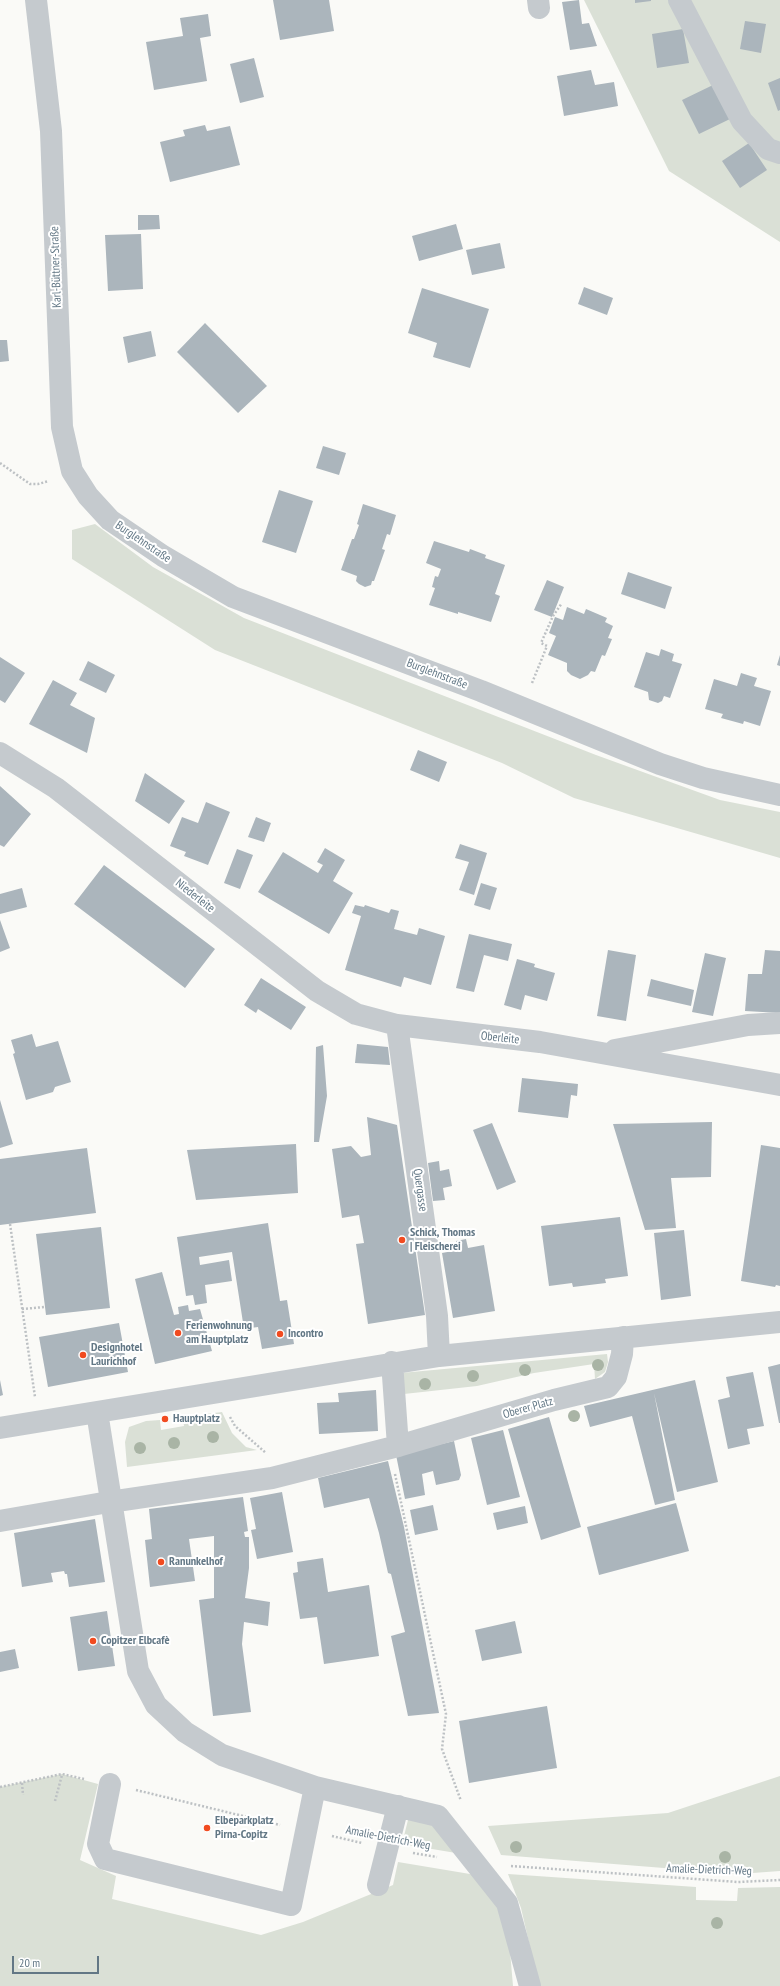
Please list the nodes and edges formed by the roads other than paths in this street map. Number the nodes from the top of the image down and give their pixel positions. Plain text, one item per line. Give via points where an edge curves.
1 (36, 0) edge
2 (679, 0) edge
3 (780, 153) edge
4 (110, 520) joint
5 (0, 753) edge
6 (780, 795) edge
7 (780, 1024) edge
8 (397, 1025) junction
9 (602, 1052) junction
10 (780, 1085) edge
11 (780, 1322) edge
12 (623, 1337) junction
13 (439, 1356) junction
14 (392, 1362) junction
15 (97, 1412) junction
16 (0, 1428) edge
17 (393, 1447) junction
18 (112, 1502) junction
19 (0, 1521) edge
20 (110, 1784) road end
21 (315, 1787) junction
22 (398, 1806) junction
23 (378, 1885) dead end
24 (530, 1986) edge

1 - 4 street, Karl-Büttner-Straße via 50,131 62,427 72,471 88,496
2 - 3 street via 742,121 768,148
4 - 6 street, Burglehnstraße via 163,556 233,597 524,708 660,764 696,776
5 - 8 street, Niederleite via 56,788 317,991 356,1014
7 - 9 street, Oberleite via 748,1025
8 - 9 street, Oberleite
8 - 13 street, Quergasse via 437,1316
9 - 10 street, Oberleite
11 - 12 street
12 - 13 street
12 - 17 street, Oberer Platz via 616,1377 608,1387
13 - 14 street
14 - 15 street
14 - 17 street
15 - 16 street
15 - 18 street
17 - 18 street via 272,1478
18 - 19 street
18 - 21 street via 138,1671 156,1705 185,1732 222,1755
20 - 21 street via 98,1844 105,1859 291,1905
21 - 22 street
22 - 23 street
22 - 24 street via 438,1816 507,1903

